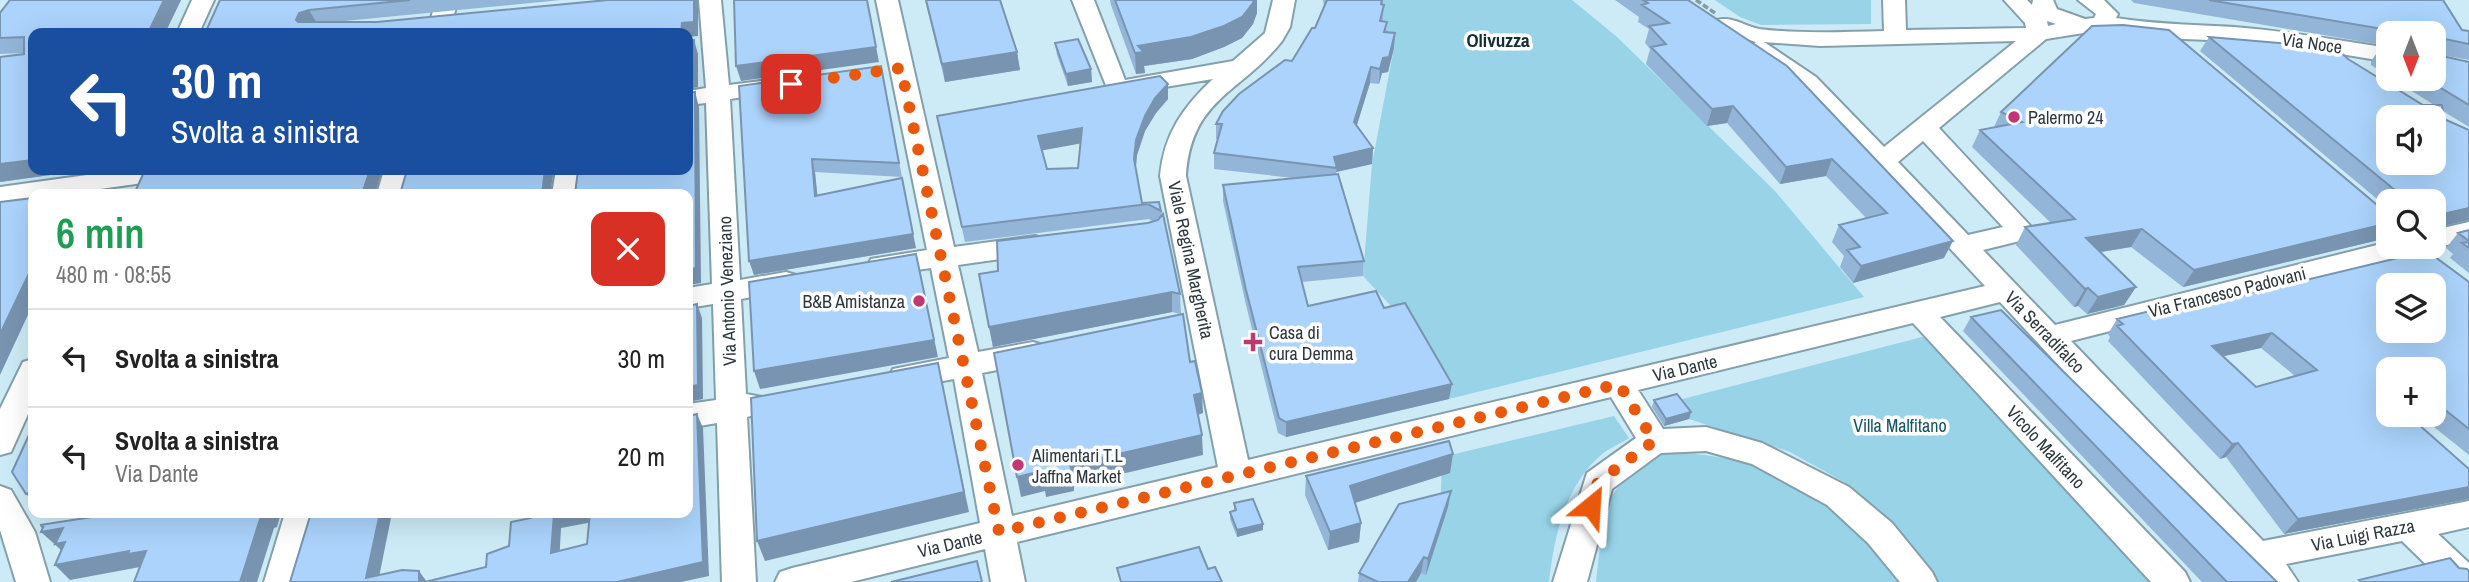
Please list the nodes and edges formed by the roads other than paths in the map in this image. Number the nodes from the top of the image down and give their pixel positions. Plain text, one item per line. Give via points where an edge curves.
1 (203, 0) edge
2 (710, 0) edge
3 (887, 0) edge
4 (1083, 0) edge
5 (1284, 0) edge
6 (1894, 0) edge
7 (2015, 0) edge
8 (2035, 0) edge
9 (1703, 11) edge
10 (2094, 14) edge
11 (442, 18) edge
12 (468, 19) edge
13 (414, 24) edge
14 (1725, 26) junction
15 (190, 28) edge
16 (2160, 31) junction
17 (2039, 34) junction
18 (2234, 34) junction
19 (1895, 37) junction
20 (1820, 39) junction
21 (701, 44) edge
22 (2325, 44) junction
23 (2376, 53) edge
24 (2191, 58) edge
25 (1242, 67) junction
26 (901, 68) junction
27 (874, 72) edge
28 (2358, 73) edge
29 (805, 82) edge
30 (1808, 82) junction
31 (1117, 88) junction
32 (1092, 92) edge
33 (718, 94) junction
34 (693, 97) edge
35 (1926, 129) junction
36 (1883, 161) junction
37 (152, 175) edge
38 (120, 181) edge
39 (51, 189) edge
40 (28, 192) edge
41 (0, 195) edge
42 (2469, 231) edge
43 (2446, 236) edge
44 (1066, 241) edge
45 (1963, 245) junction
46 (2376, 254) edge
47 (943, 256) junction
48 (2429, 259) edge
49 (2441, 268) edge
50 (862, 270) edge
51 (808, 279) edge
52 (2006, 291) junction
53 (727, 292) junction
54 (693, 298) edge
55 (1919, 312) junction
56 (2050, 336) junction
57 (1057, 348) edge
58 (966, 366) junction
59 (883, 381) edge
60 (1619, 384) junction
61 (773, 401) edge
62 (25, 404) edge
63 (732, 408) junction
64 (693, 415) edge
65 (1654, 441) junction
66 (0, 443) edge
67 (1236, 476) junction
68 (0, 499) edge
69 (2469, 514) edge
70 (299, 518) edge
71 (2408, 526) junction
72 (999, 532) junction
73 (2257, 556) junction
74 (33, 582) edge
75 (281, 582) edge
76 (739, 582) edge
77 (792, 582) edge
78 (1008, 582) edge
79 (1570, 582) edge
80 (1920, 582) edge
81 (2173, 582) edge
82 (2281, 582) edge
83 (2466, 582) edge

1 - 15 street
2 - 21 street, Via Antonio Veneziano
3 - 26 street
4 - 31 street
5 - 25 street, Viale Regina Margherita via 1279,27 1269,43
6 - 19 street
7 - 17 street via 2036,21
8 - 10 street via 2049,14
9 - 14 street, Via Serradifalco
10 - 16 street, Via Noce
10 - 17 street
10 - 18 street, Via Noce
11 - 12 street
11 - 13 street
14 - 20 street via 1754,35
14 - 30 street, Via Serradifalco
16 - 18 street, Via Noce
16 - 24 street
17 - 19 street
17 - 35 street via 1951,94
18 - 22 street, Via Noce
19 - 20 street
20 - 30 street via 1805,47 1797,59
21 - 33 street, Via Antonio Veneziano
22 - 23 street, Via Noce
22 - 28 street
25 - 31 street
25 - 67 street, Viale Regina Margherita via 1196,108 1172,155
26 - 27 street
26 - 47 street via 927,120
29 - 33 street
30 - 36 street, Via Serradifalco
31 - 32 street
33 - 34 street
33 - 53 street, Via Antonio Veneziano
35 - 36 street
35 - 45 street via 2023,232
36 - 45 street, Via Serradifalco
37 - 38 street
38 - 39 street
40 - 41 street
42 - 43 street
44 - 47 street
45 - 52 street, Via Serradifalco
46 - 56 street, Via Francesco Padovani
47 - 50 street
47 - 58 street
48 - 49 street
51 - 53 street
52 - 55 street, Via Dante
52 - 56 street, Via Serradifalco
53 - 54 street
53 - 63 street, Via Antonio Veneziano
55 - 60 street, Via Dante
55 - 81 street, Vicolo Malfitano
56 - 73 street, Via Serradifalco
57 - 58 street
58 - 59 street
58 - 72 street
60 - 65 street
60 - 67 street, Via Dante
61 - 63 street
62 - 66 street
63 - 64 street
63 - 76 street, Via Antonio Veneziano
65 - 79 street via 1598,482
65 - 80 street via 1706,439 1762,455 1838,496 1880,533
67 - 72 street, Via Dante
68 - 74 street via 18,532
69 - 71 street, Via Luigi Razza
70 - 75 street
71 - 73 street, Via Luigi Razza
71 - 83 street
72 - 77 street, Via Dante
72 - 78 street
73 - 82 street, Via Serradifalco

